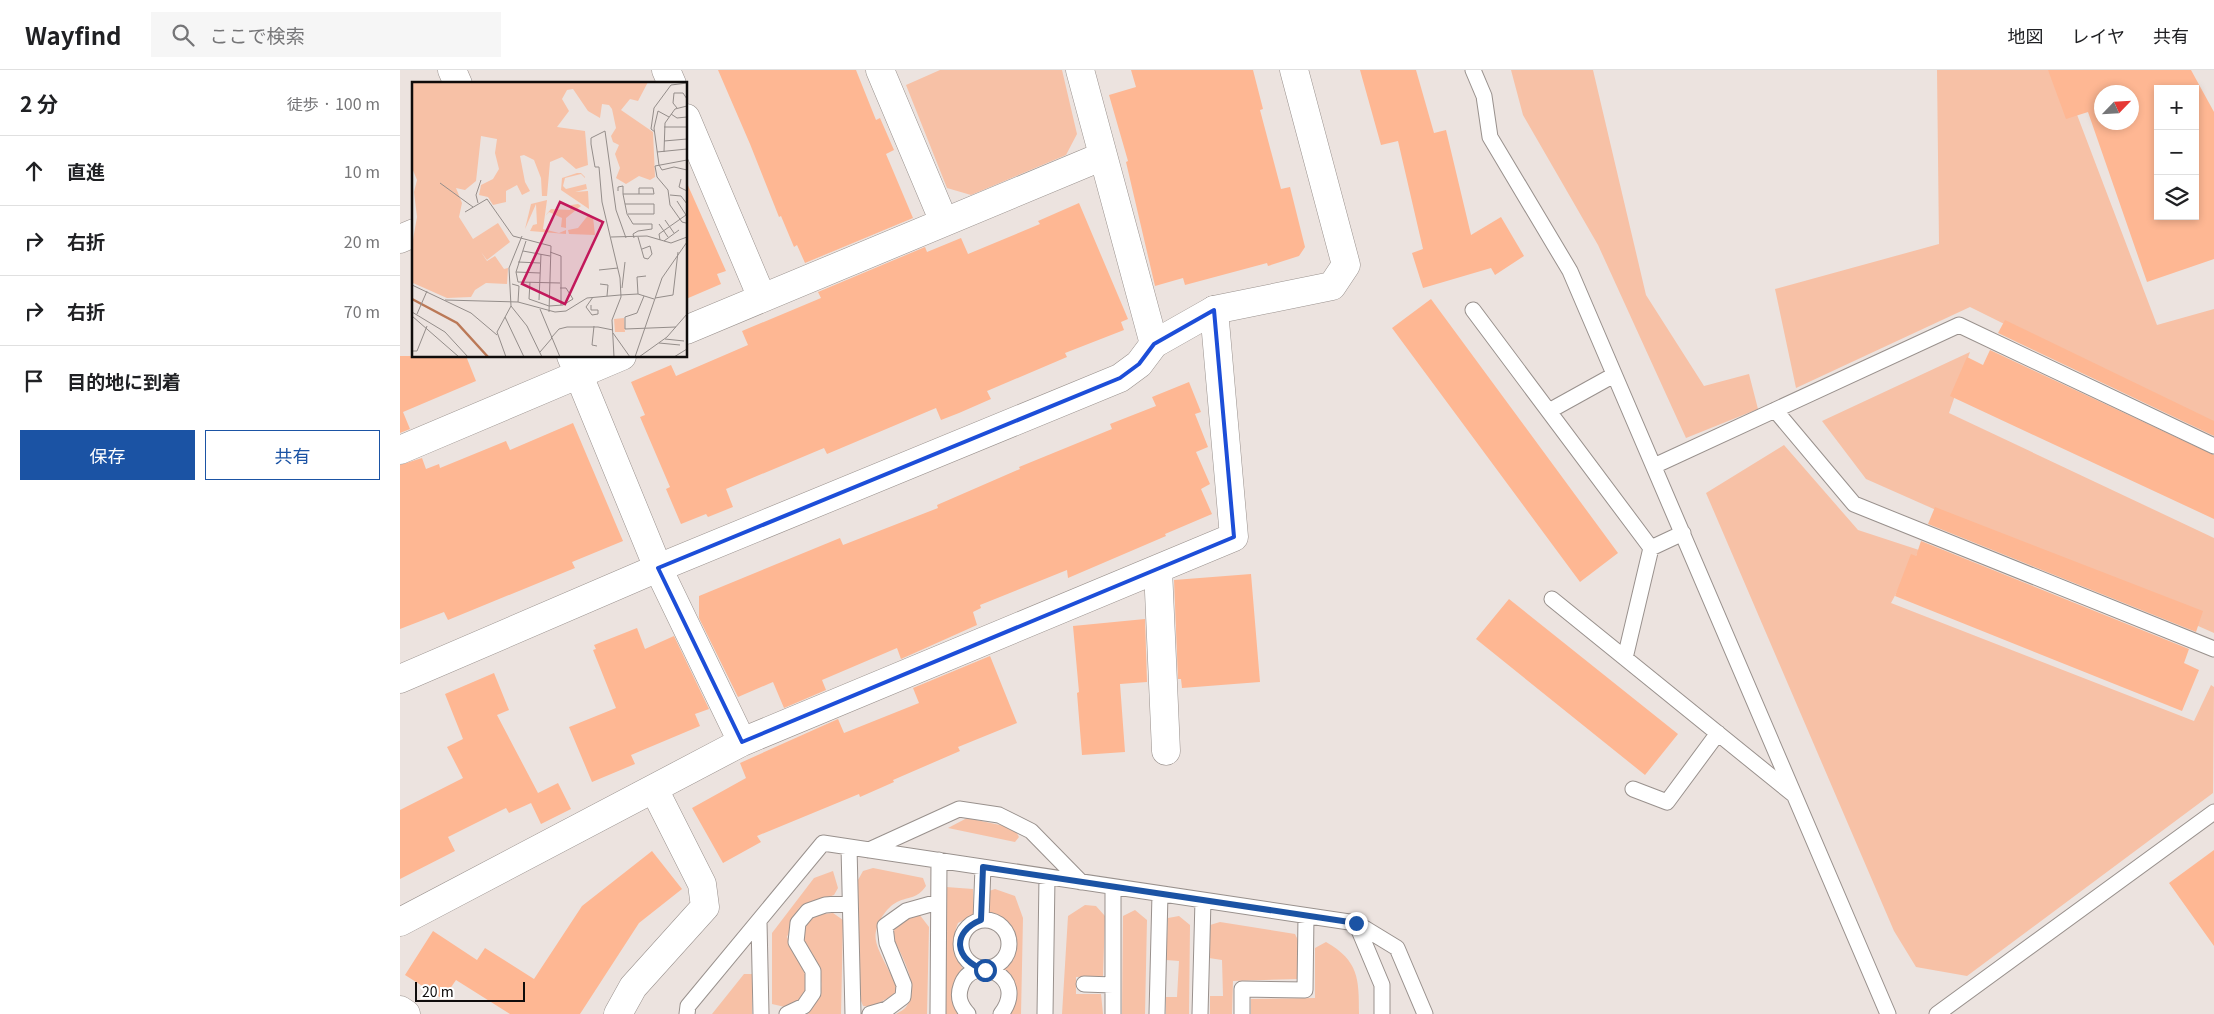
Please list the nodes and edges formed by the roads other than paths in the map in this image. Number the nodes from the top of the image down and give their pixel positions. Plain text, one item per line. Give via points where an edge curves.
1 (452, 70) edge
2 (666, 70) edge
3 (880, 70) edge
4 (1080, 70) edge
5 (1294, 70) edge
6 (1473, 70) edge
7 (457, 82) edge
8 (671, 82) edge
9 (688, 123) edge
10 (1103, 156) junction
11 (944, 222) junction
12 (412, 235) edge
13 (400, 239) edge
14 (762, 298) junction
15 (1214, 310) junction
16 (1474, 310) dead end
17 (688, 329) edge
18 (1154, 344) junction
19 (612, 358) edge
20 (575, 365) edge
21 (1614, 375) junction
22 (1775, 410) junction
23 (1549, 412) junction
24 (2214, 446) edge
25 (400, 450) edge
26 (1654, 466) junction
27 (1683, 534) junction
28 (1651, 548) junction
29 (658, 568) junction
30 (1158, 569) junction
31 (1552, 599) dead end
32 (2214, 649) edge
33 (1625, 658) junction
34 (400, 679) edge
35 (1718, 733) junction
36 (742, 742) junction
37 (1166, 752) dead end
38 (654, 789) junction
39 (1633, 789) dead end
40 (1795, 796) junction
41 (2214, 812) edge
42 (849, 847) junction
43 (868, 850) junction
44 (939, 860) junction
45 (983, 867) junction
46 (1048, 877) junction
47 (1081, 882) junction
48 (1113, 887) junction
49 (1160, 894) junction
50 (1203, 900) junction
51 (938, 902) junction
52 (850, 903) junction
53 (1306, 916) junction
54 (981, 920) junction
55 (400, 922) edge
56 (759, 922) junction
57 (1356, 923) junction
58 (985, 970) junction
59 (1084, 984) dead end
60 (1113, 985) junction
61 (400, 1010) edge
62 (406, 1014) edge
63 (618, 1014) edge
64 (687, 1014) edge
65 (761, 1014) edge
66 (787, 1014) edge
67 (852, 1014) edge
68 (870, 1014) edge
69 (938, 1014) edge
70 (968, 1014) edge
71 (1001, 1014) edge
72 (1045, 1014) edge
73 (1113, 1014) edge
74 (1157, 1014) edge
75 (1200, 1014) edge
76 (1242, 1014) edge
77 (1382, 1014) edge
78 (1425, 1014) edge
79 (1888, 1014) edge
80 (1937, 1014) edge

1 - 7 street
2 - 8 street
3 - 11 street
4 - 10 street
5 - 15 street via 1346,265 1332,286
6 - 21 lane via 1484,96 1490,137 1570,271
9 - 14 street
10 - 11 street
10 - 18 street
11 - 14 street
12 - 13 street
14 - 17 street
15 - 18 street
15 - 30 street via 1234,537
16 - 23 lane
18 - 29 street via 1139,364 1120,378
19 - 20 street
20 - 25 street
20 - 29 street
21 - 23 lane
21 - 26 lane
22 - 24 lane via 1959,325
22 - 26 lane
22 - 32 lane via 1854,504
23 - 28 lane
26 - 27 lane
27 - 28 lane
27 - 40 lane
28 - 33 lane
29 - 34 street
29 - 36 street
30 - 36 street
30 - 37 street
31 - 33 lane
33 - 35 lane
35 - 39 lane via 1667,802
35 - 40 lane
36 - 38 street
38 - 55 street
38 - 63 street via 702,884 705,907 633,987
40 - 79 lane
41 - 80 lane
42 - 43 lane
42 - 52 lane
42 - 56 lane via 823,843
43 - 44 lane
43 - 47 lane via 959,809 998,815 1032,831
44 - 45 lane
44 - 51 lane
45 - 46 lane
45 - 54 lane
46 - 47 lane
46 - 72 lane
47 - 48 lane
48 - 49 lane
48 - 60 lane
49 - 50 lane
49 - 74 lane
50 - 53 lane
50 - 75 lane
51 - 68 lane via 906,911 885,926 887,943 904,985 903,997 887,1009
51 - 69 lane
52 - 66 lane via 825,904 808,911 798,923 796,942 813,971 814,993 804,1006
52 - 67 lane
53 - 57 lane
53 - 76 lane via 1305,990 1242,989
54 - 58 lane via 970,924 962,934 960,946 964,958
54 - 58 lane via 992,920 1001,925 1009,944 1003,962
56 - 64 lane via 688,1006
56 - 65 lane
57 - 77 lane via 1382,985
57 - 78 lane via 1397,948
58 - 70 lane via 972,972 962,981 958,994 961,1006
58 - 71 lane via 1004,978 1009,987 1010,998
59 - 60 lane
60 - 73 lane
61 - 62 street

